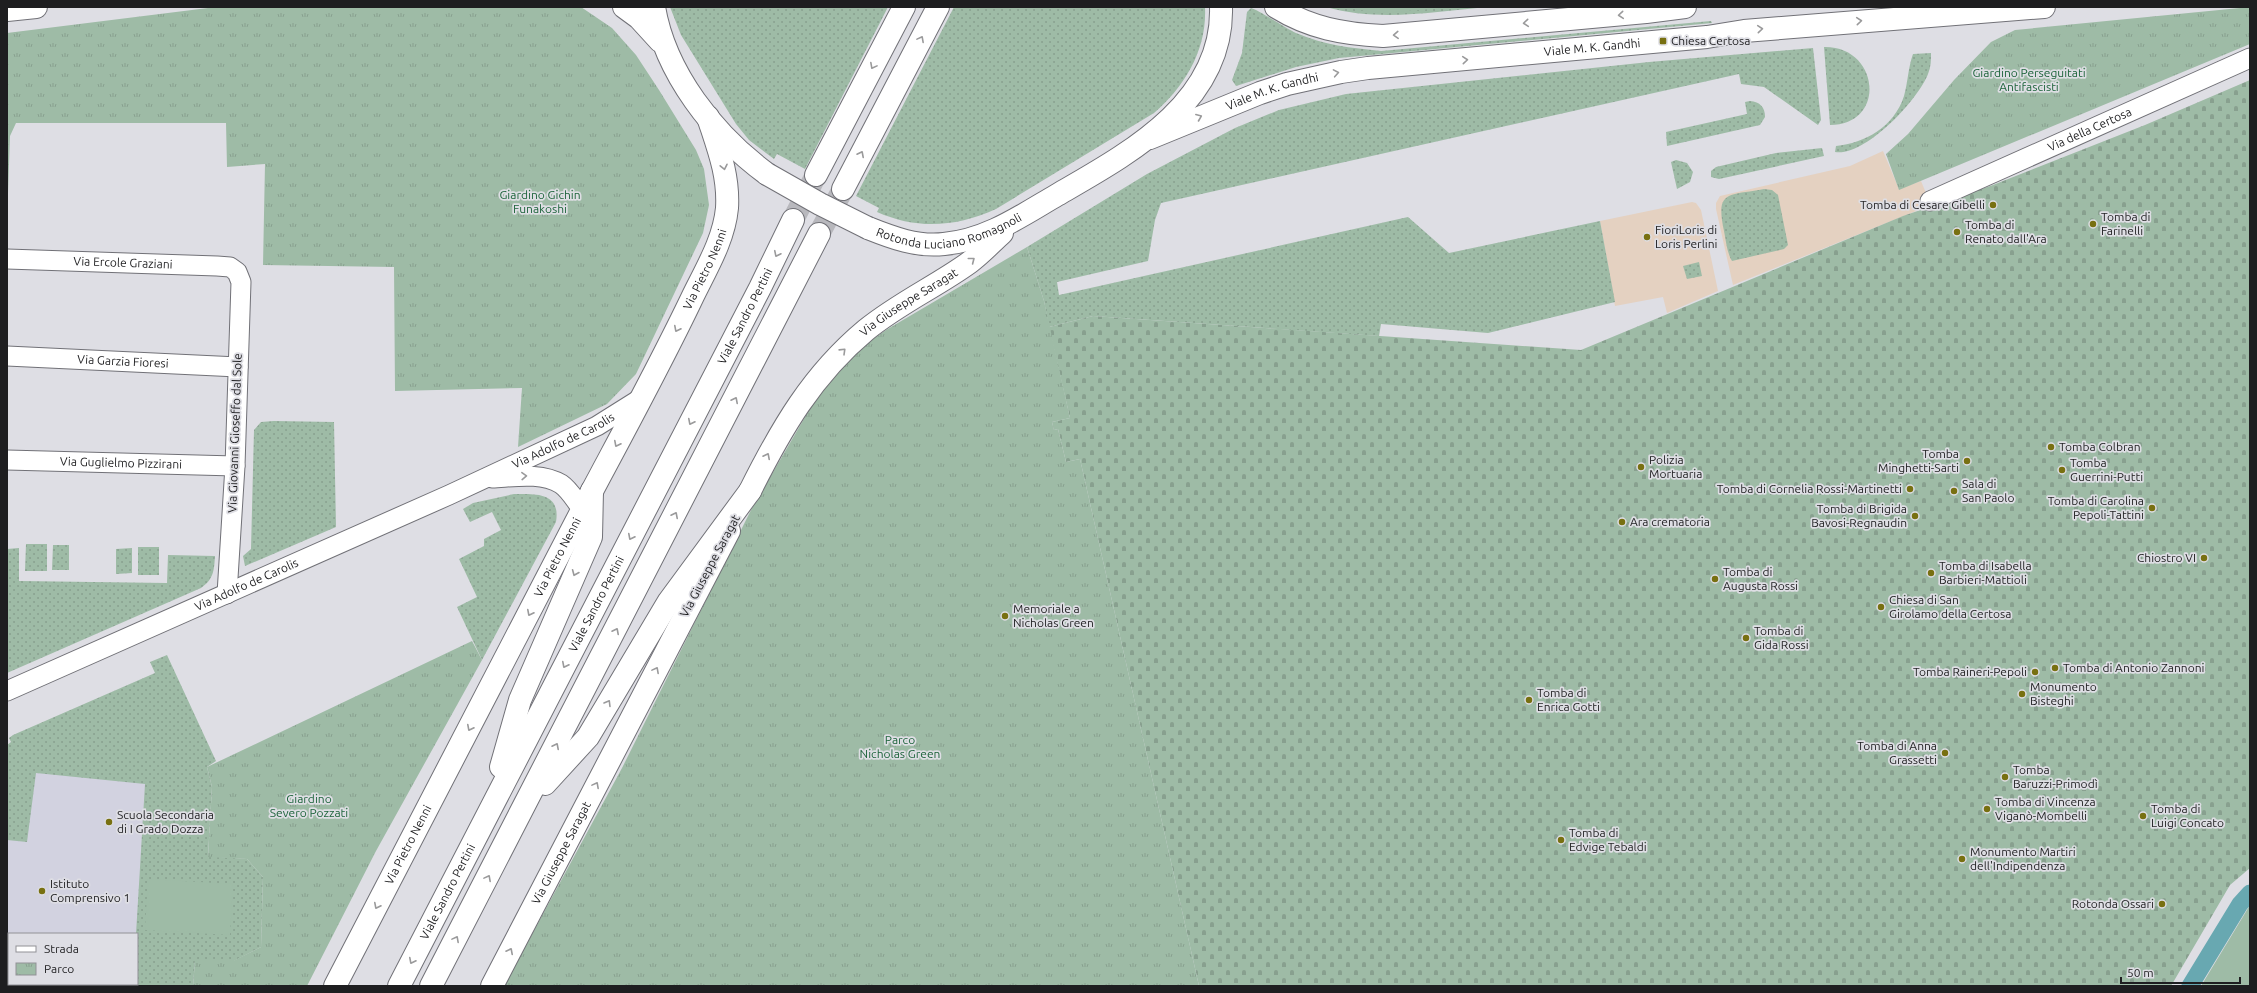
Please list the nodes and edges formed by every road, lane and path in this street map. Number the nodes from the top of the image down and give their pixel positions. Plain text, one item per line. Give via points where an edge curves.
1 (36, 7) edge
2 (624, 7) edge
3 (654, 7) edge
4 (904, 7) edge
5 (938, 7) edge
6 (1221, 7) edge
7 (1276, 7) edge
8 (1685, 7) edge
9 (2044, 7) edge
10 (7, 10) edge
11 (1949, 11) edge
12 (1911, 12) edge
13 (670, 57) junction
14 (2250, 58) edge
15 (708, 117) junction
16 (1150, 138) junction
17 (816, 175) tunnel mouth
18 (843, 189) tunnel mouth
19 (1930, 201) dead end
20 (1017, 218) junction
21 (793, 220) tunnel mouth
22 (819, 234) tunnel mouth
23 (7, 259) edge
24 (237, 272) joint
25 (7, 356) edge
26 (238, 367) junction
27 (640, 399) junction
28 (7, 460) edge
29 (234, 466) junction
30 (485, 478) junction
31 (592, 491) junction
32 (750, 491) junction
33 (583, 510) junction
34 (227, 594) junction
35 (7, 691) edge
36 (525, 806) junction
37 (490, 810) junction
38 (335, 986) edge
39 (399, 986) edge
40 (431, 986) edge
41 (492, 986) edge

1 - 10 main road
2 - 13 main road via 650,29
3 - 13 main road, Rotonda Luciano Romagnoli
4 -> 17 main road
18 -> 5 main road
6 - 16 main road, Rotonda Luciano Romagnoli via 1218,35 1206,71 1182,108
8 -> 7 main road via 1383,36 1346,34 1329,30
9 - 11 main road, Viale M. K. Gandhi
11 - 12 main road, Viale M. K. Gandhi
16 -> 12 main road, Viale M. K. Gandhi via 1260,93 1316,77 1355,70 1708,37
13 - 15 main road, Rotonda Luciano Romagnoli
14 - 19 street, Via della Certosa
15 - 20 main road, Rotonda Luciano Romagnoli, bridge via 728,142 767,174 820,204 897,240 943,244 988,234
15 -> 27 main road, Via Pietro Nenni via 725,169 725,222 714,252
16 - 20 main road, Rotonda Luciano Romagnoli via 1100,171
32 -> 20 main road, Via Giuseppe Saragat via 799,402 844,350 867,329 971,261
21 -> 37 main road, Viale Sandro Pertini
36 -> 22 main road
23 - 24 street, Via Ercole Graziani via 217,266 230,267
24 - 26 street, Via Giovanni Gioseffo dal Sole via 241,282
25 - 26 street, Via Garzia Fioresi
26 - 29 street, Via Giovanni Gioseffo dal Sole
27 - 30 street, Via Adolfo de Carolis via 597,426
27 -> 31 main road, Via Pietro Nenni
28 - 29 street, Via Guglielmo Pizzirani
29 - 34 street, Via Giovanni Gioseffo dal Sole
30 -> 33 street, Via Adolfo de Carolis via 530,476 551,480 570,492
30 - 34 street, Via Adolfo de Carolis
31 - 33 main road, Via Pietro Nenni
31 -> 37 main road via 591,537 520,700
36 -> 32 main road via 588,737 669,602
41 -> 32 main road, Via Giuseppe Saragat
33 -> 38 main road, Via Pietro Nenni
34 - 35 street, Via Adolfo de Carolis
40 -> 36 main road
37 -> 39 main road, Viale Sandro Pertini

